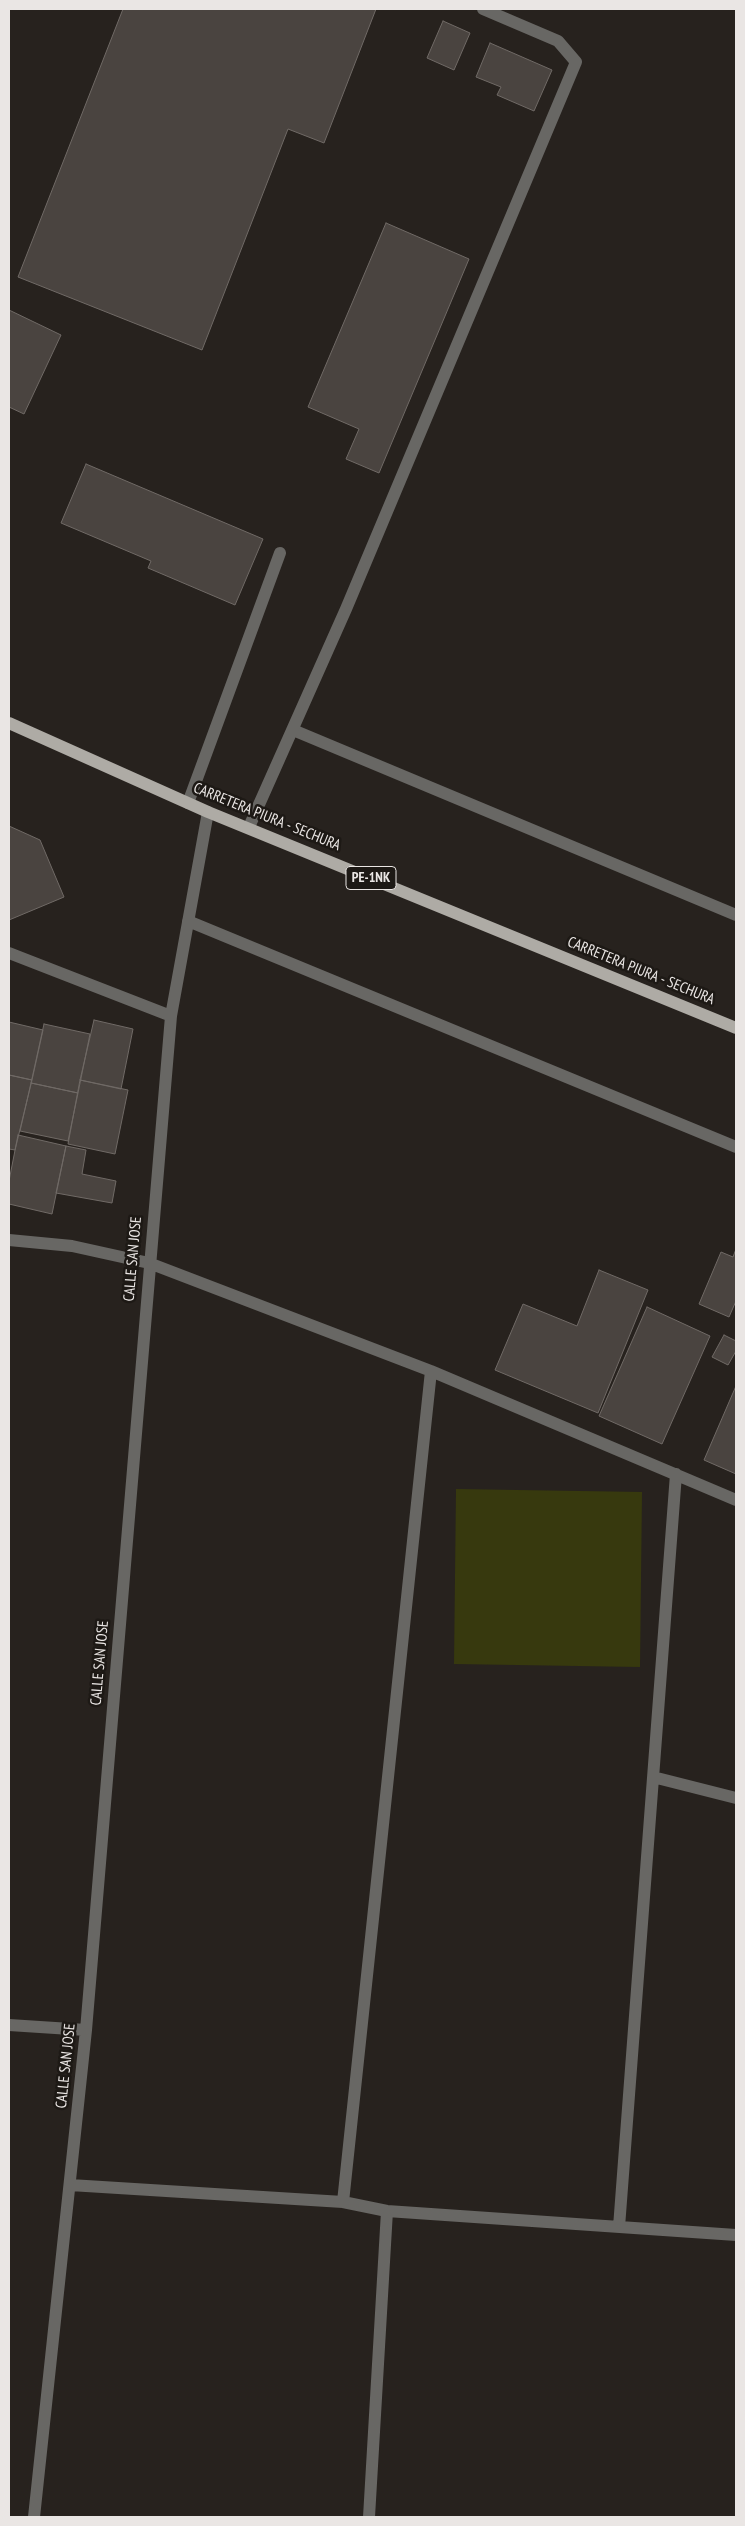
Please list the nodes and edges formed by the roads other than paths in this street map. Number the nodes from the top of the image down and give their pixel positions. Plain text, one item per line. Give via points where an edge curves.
1 (483, 9) edge
2 (280, 553) dead end
3 (9, 723) edge
4 (293, 730) junction
5 (188, 803) junction
6 (208, 812) junction
7 (249, 827) junction
8 (736, 915) edge
9 (188, 920) junction
10 (9, 953) edge
11 (170, 1016) junction
12 (736, 1028) edge
13 (736, 1147) edge
14 (9, 1240) edge
15 (149, 1263) junction
16 (431, 1371) junction
17 (676, 1474) junction
18 (736, 1500) edge
19 (653, 1776) junction
20 (736, 1798) edge
21 (9, 2025) edge
22 (86, 2030) junction
23 (70, 2184) junction
24 (343, 2202) junction
25 (387, 2211) junction
26 (619, 2227) junction
27 (736, 2235) edge
28 (34, 2517) edge
29 (369, 2517) edge

1 - 4 street via 558,40 576,62
2 - 5 street
3 - 5 main road, CARRETERA PIURA - SECHURA / PE-1NK
4 - 7 street
4 - 8 street
5 - 6 main road, CARRETERA PIURA - SECHURA / PE-1NK
6 - 7 main road, CARRETERA PIURA - SECHURA / PE-1NK
6 - 9 street, CALLE SAN JOSE
7 - 12 main road, CARRETERA PIURA - SECHURA / PE-1NK
9 - 11 street, CALLE SAN JOSE
9 - 13 street
10 - 11 street
11 - 15 street, CALLE SAN JOSE
14 - 15 street via 72,1246
15 - 16 street
15 - 22 street, CALLE SAN JOSE
16 - 17 street
16 - 24 street
17 - 18 street
17 - 19 street
19 - 20 street
19 - 26 street
21 - 22 street
22 - 23 street, CALLE SAN JOSE
23 - 24 street
23 - 28 street, CALLE SAN JOSE
24 - 25 street
25 - 26 street
25 - 29 street
26 - 27 street

